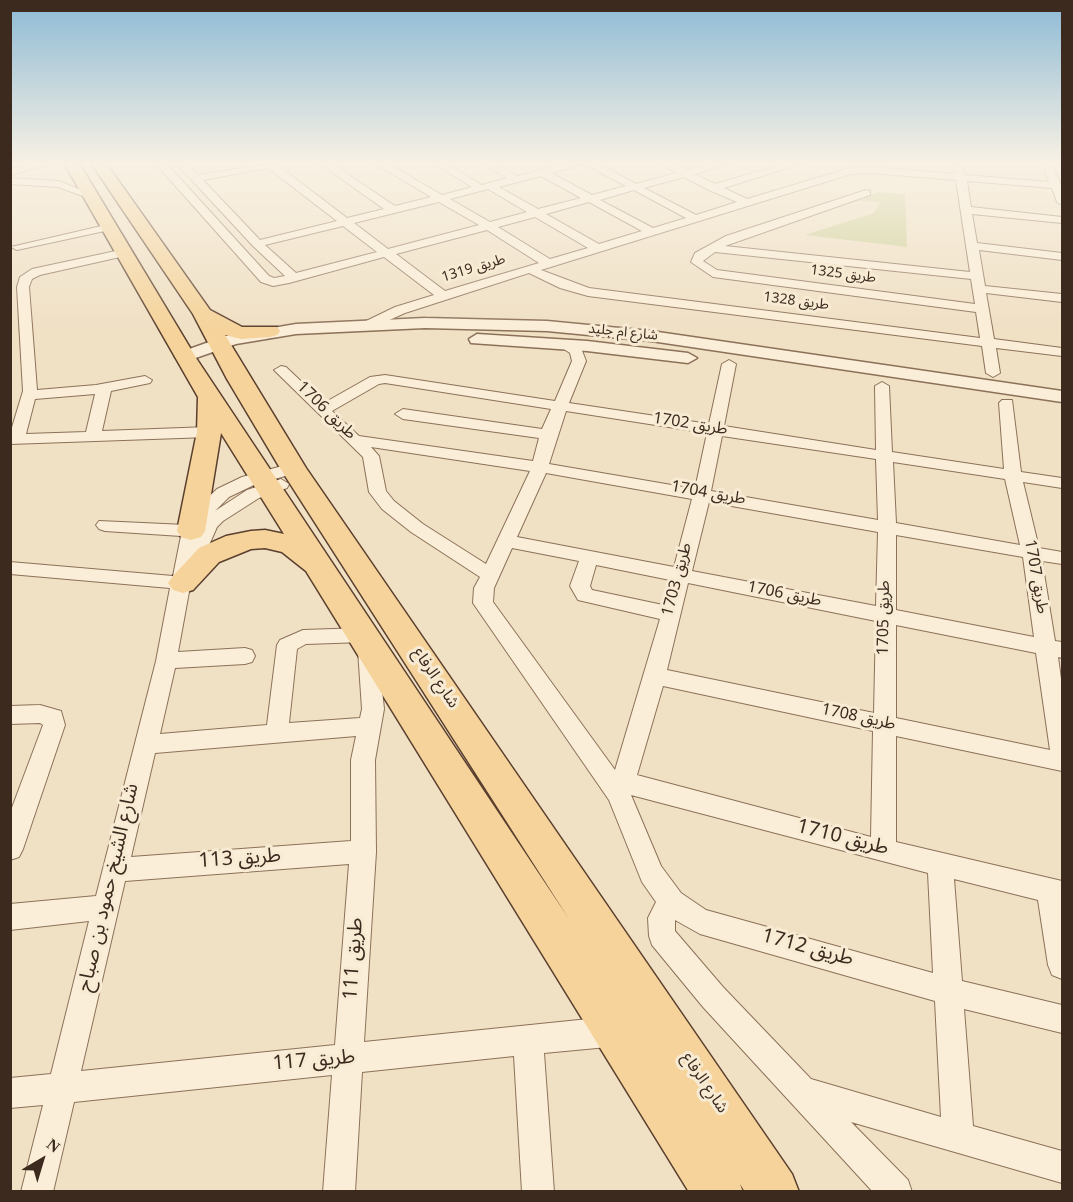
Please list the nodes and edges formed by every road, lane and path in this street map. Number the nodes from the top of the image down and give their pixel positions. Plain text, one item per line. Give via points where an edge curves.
1 (137, 219) edge
2 (210, 219) edge
3 (233, 219) edge
4 (340, 219) edge
5 (356, 219) edge
6 (476, 219) edge
7 (515, 219) edge
8 (547, 219) edge
9 (627, 219) edge
10 (690, 219) edge
11 (784, 219) edge
12 (969, 219) edge
13 (101, 220) joint
14 (344, 222) junction
15 (489, 226) junction
16 (650, 231) junction
17 (257, 244) junction
18 (973, 246) junction
19 (17, 247) dead end
20 (597, 248) junction
21 (711, 248) junction
22 (388, 254) junction
23 (126, 255) junction
24 (1062, 256) edge
25 (548, 263) junction
26 (530, 269) junction
27 (807, 272) junction
28 (499, 278) junction
29 (289, 279) junction
30 (980, 283) junction
31 (576, 289) junction
32 (443, 296) junction
33 (1062, 298) edge
34 (420, 303) junction
35 (984, 309) junction
36 (203, 314) junction
37 (426, 323) junction
38 (367, 326) junction
39 (273, 336) junction
40 (989, 343) junction
41 (563, 344) junction
42 (204, 352) junction
43 (1062, 352) edge
44 (27, 356) junction
45 (10, 359) edge
46 (729, 364) junction
47 (281, 370) dead end
48 (993, 373) dead end
49 (238, 379) junction
50 (145, 380) dead end
51 (882, 386) junction
52 (104, 388) junction
53 (29, 395) junction
54 (210, 397) junction
55 (1062, 397) edge
56 (1007, 403) junction
57 (562, 406) junction
58 (324, 409) junction
59 (1062, 411) edge
60 (403, 414) dead end
61 (715, 430) junction
62 (209, 432) junction
63 (548, 435) junction
64 (93, 436) junction
65 (14, 439) edge
66 (353, 440) junction
67 (883, 456) junction
68 (540, 467) junction
69 (1013, 476) junction
70 (281, 478) junction
71 (1062, 483) edge
72 (702, 494) junction
73 (105, 525) dead end
74 (887, 526) junction
75 (191, 531) junction
76 (506, 541) junction
77 (1031, 552) junction
78 (589, 558) junction
79 (1062, 558) edge
80 (10, 568) edge
81 (323, 570) junction
82 (490, 575) junction
83 (679, 576) junction
84 (183, 583) junction
85 (670, 614) junction
86 (887, 617) junction
87 (366, 638) junction
88 (1054, 648) edge
89 (245, 656) dead end
90 (166, 661) junction
91 (655, 676) junction
92 (10, 715) edge
93 (885, 725) junction
94 (370, 726) junction
95 (277, 734) junction
96 (146, 744) junction
97 (1062, 752) edge
98 (1062, 762) edge
99 (621, 788) junction
100 (10, 849) edge
101 (883, 850) junction
102 (363, 852) junction
103 (940, 864) junction
104 (116, 870) junction
105 (1056, 892) edge
106 (672, 902) junction
107 (108, 907) junction
108 (10, 917) edge
109 (1062, 965) edge
110 (950, 992) junction
111 (1062, 1019) edge
112 (618, 1031) junction
113 (528, 1041) junction
114 (349, 1060) junction
115 (63, 1085) junction
116 (802, 1092) junction
117 (10, 1093) edge
118 (958, 1137) junction
119 (1062, 1167) edge
120 (37, 1191) edge
121 (339, 1191) edge
122 (538, 1191) edge
123 (718, 1191) edge
124 (774, 1191) edge
125 (896, 1191) edge

1 - 36 main road, شارع الرفاع
2 - 29 street via 265,279
3 - 17 street
4 - 14 street
5 - 14 street
6 - 15 street
7 - 15 street
8 - 20 street
9 - 16 street
10 - 16 street, طريق 1319
11 - 21 street
12 - 18 street
13 - 19 street
13 - 23 main road
14 - 17 street
14 - 22 street
15 - 22 street
15 - 25 street
16 - 20 street, طريق 1319
17 - 29 street via 291,275
18 - 24 street
18 - 30 street
20 - 25 street, طريق 1319
21 - 27 street
21 - 27 street, طريق 1325 via 697,262 713,273
22 - 29 street
22 - 32 street
23 - 42 main road via 161,283
23 - 44 street via 26,277 23,287
25 - 26 street, طريق 1319
26 - 28 street, طريق 1319
26 - 31 street, طريق 1328
27 - 30 street
27 - 35 street, طريق 1325
28 - 31 street via 532,286
28 - 32 street, طريق 1319
30 - 33 street
30 - 35 street
31 - 40 street, طريق 1328
32 - 34 street, طريق 1319
34 - 37 street via 419,312
34 - 38 street, طريق 1319
35 - 40 street
36 - 39 main road via 231,330
36 - 42 main road, شارع الرفاع
37 - 38 street, شارع ام جليد
37 - 55 street, شارع ام جليد via 547,326 651,336
38 - 39 street, شارع ام جليد
39 - 41 street, شارع ام جليد via 409,336
39 - 42 street, شارع ام جليد
39 - 49 main road via 239,358 235,368
40 - 43 street, طريق 1328
40 - 48 street
41 - 46 street, شارع ام جليد
41 - 57 street, طريق 1712 via 579,356
42 - 49 main road, شارع الرفاع
42 - 54 main road, شارع الرفاع
44 - 45 street
44 - 53 street
46 - 51 street, شارع ام جليد
46 - 61 street, طريق 1703
47 - 58 street, طريق 1706
49 - 70 main road, شارع الرفاع
50 - 52 street
51 - 56 street, شارع ام جليد
51 - 67 street, طريق 1705
52 - 53 street
52 - 64 street
53 - 65 street
54 - 62 main road
54 - 70 main road, شارع الرفاع
56 - 59 street, شارع ام جليد
56 - 69 street, طريق 1707
57 - 58 street, طريق 1702 via 385,379 375,380
57 - 61 street, طريق 1702
57 - 63 street, طريق 1712
58 - 66 street, طريق 1706
60 - 63 street
61 - 67 street, طريق 1702
61 - 72 street, طريق 1703
62 - 64 street
62 - 75 main road
63 - 68 street, طريق 1712
64 - 65 street
66 - 68 street, طريق 1704
66 - 82 street, طريق 1706 via 371,456 378,492 388,505
67 - 69 street, طريق 1702
67 - 74 street, طريق 1705
68 - 72 street, طريق 1704
68 - 76 street, طريق 1712
69 - 71 street, طريق 1702
69 - 77 street, طريق 1707
70 - 75 street, شارع الشيخ حمود بن صباح via 223,493
70 - 81 main road, شارع الرفاع
70 - 84 street, شارع الشيخ حمود بن صباح via 238,502 209,525
70 - 124 main road, شارع الرفاع
72 - 74 street, طريق 1704
72 - 83 street, طريق 1703
73 - 75 street
74 - 77 street, طريق 1704
74 - 86 street, طريق 1705
75 - 84 street, شارع الشيخ حمود بن صباح
76 - 78 street, طريق 1706
76 - 82 street, طريق 1712
77 - 79 street, طريق 1704
77 - 88 street, طريق 1707
78 - 83 street, طريق 1706
78 - 85 street via 580,585 585,595
80 - 84 street
81 - 84 main road via 291,545 250,540 209,555
81 - 87 main road, شارع الرفاع
82 - 99 street, طريق 1712 via 482,595 486,610
83 - 85 street, طريق 1703
83 - 86 street, طريق 1706
84 - 90 street, شارع الشيخ حمود بن صباح
85 - 91 street, طريق 1703
86 - 88 street, طريق 1706
86 - 93 street, طريق 1705
87 - 94 street, طريق 111 via 373,709
87 - 95 street via 303,637 287,645
87 - 112 main road, شارع الرفاع
88 - 97 street, طريق 1707
89 - 90 street
90 - 96 street, شارع الشيخ حمود بن صباح
91 - 93 street, طريق 1708
91 - 99 street, طريق 1703
92 - 100 street via 40,714 53,717 54,725
93 - 98 street, طريق 1708
93 - 101 street, طريق 1705
94 - 95 street
94 - 102 street, طريق 111 via 363,760
95 - 96 street
96 - 104 street, شارع الشيخ حمود بن صباح
99 - 101 street, طريق 1710
99 - 106 street, طريق 1712 via 651,874
101 - 103 street, طريق 1710
102 - 104 street, طريق 113
102 - 114 street, طريق 111
103 - 105 street, طريق 1710
103 - 110 street
104 - 107 street, شارع الشيخ حمود بن صباح
105 - 109 street
106 - 110 street, طريق 1712 via 700,921
106 - 116 street via 661,918 662,936
107 - 108 street
107 - 115 street, شارع الشيخ حمود بن صباح
110 - 111 street, طريق 1712
110 - 118 street
112 - 113 street, طريق 117
112 - 123 main road, شارع الرفاع
113 - 114 street, طريق 117
113 - 122 street
114 - 115 street, طريق 117
114 - 121 street, طريق 111
115 - 117 street, طريق 117
115 - 120 street, شارع الشيخ حمود بن صباح
116 - 118 street
116 - 125 street
118 - 119 street

